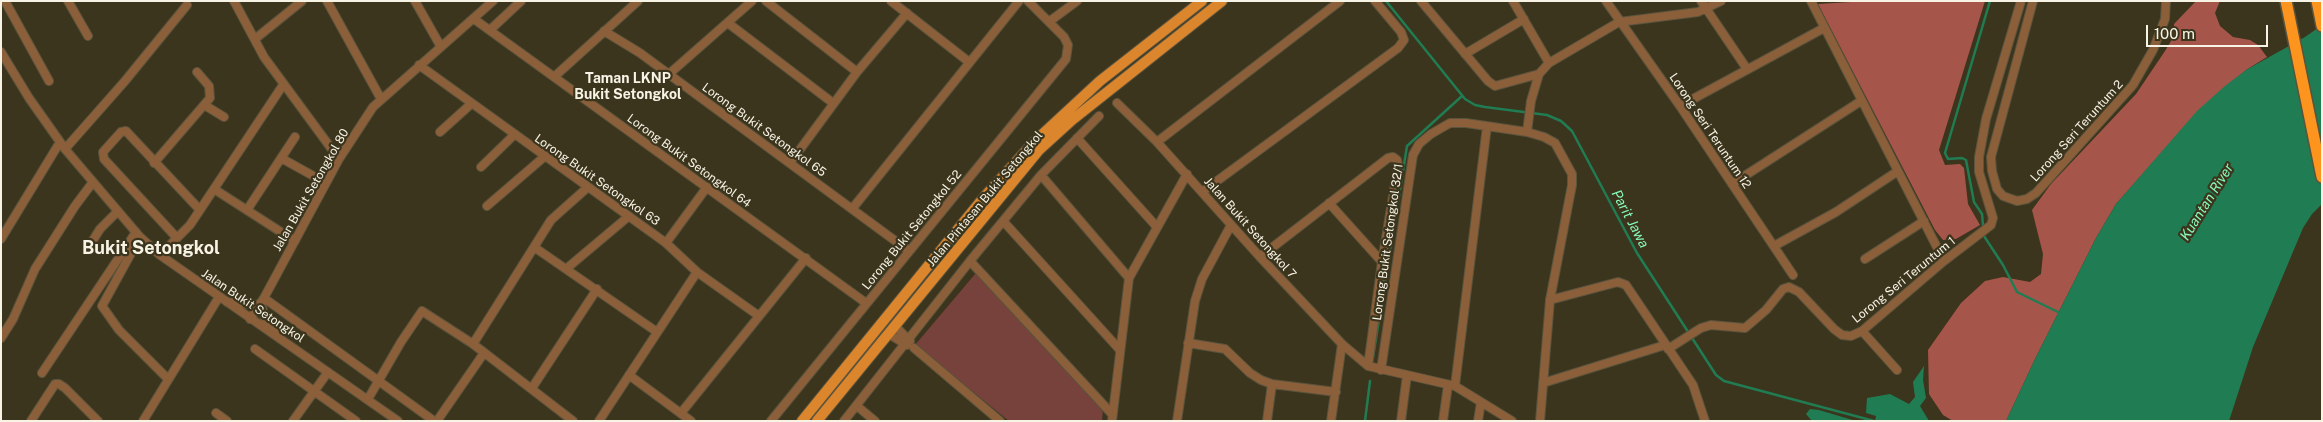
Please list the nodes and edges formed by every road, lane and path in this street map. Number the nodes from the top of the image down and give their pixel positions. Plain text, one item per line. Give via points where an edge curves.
1 (5, 1) edge
2 (68, 1) edge
3 (234, 1) edge
4 (302, 1) edge
5 (327, 1) edge
6 (414, 1) edge
7 (493, 1) edge
8 (521, 1) edge
9 (638, 1) edge
10 (752, 1) edge
11 (766, 1) edge
12 (892, 1) edge
13 (1019, 1) edge
14 (1028, 1) edge
15 (1077, 1) edge
16 (1202, 1) edge
17 (1222, 1) edge
18 (1340, 1) edge
19 (1375, 1) edge
20 (1421, 1) edge
21 (1513, 1) edge
22 (1606, 1) edge
23 (1700, 1) edge
24 (1721, 1) edge
25 (1811, 1) edge
26 (2021, 1) edge
27 (2033, 1) edge
28 (2166, 1) edge
29 (2286, 1) edge
30 (2317, 1) edge
31 (188, 5) dead end
32 (1706, 10) junction
33 (907, 13) junction
34 (474, 20) junction
35 (1524, 20) junction
36 (1050, 21) junction
37 (1619, 22) junction
38 (728, 23) junction
39 (2322, 26) edge
40 (1824, 28) junction
41 (490, 30) junction
42 (604, 31) junction
43 (88, 36) dead end
44 (255, 39) junction
45 (440, 47) junction
46 (1465, 54) junction
47 (2, 57) edge
48 (969, 62) junction
49 (1549, 63) junction
50 (419, 65) junction
51 (1747, 69) junction
52 (197, 72) dead end
53 (857, 72) junction
54 (669, 74) junction
55 (1539, 74) junction
56 (554, 77) junction
57 (49, 81) dead end
58 (283, 85) junction
59 (381, 99) junction
60 (1861, 102) junction
61 (833, 103) junction
62 (1117, 103) dead end
63 (470, 104) junction
64 (206, 106) junction
65 (1680, 106) junction
66 (1099, 116) dead end
67 (224, 117) dead end
68 (1487, 126) junction
69 (440, 132) dead end
70 (1527, 132) junction
71 (514, 135) junction
72 (295, 136) dead end
73 (1077, 138) junction
74 (1157, 142) junction
75 (62, 145) junction
76 (544, 157) junction
77 (281, 158) junction
78 (339, 159) junction
79 (154, 163) junction
80 (790, 163) junction
81 (481, 167) dead end
82 (1898, 171) junction
83 (1187, 174) junction
84 (1042, 175) junction
85 (2322, 177) edge
86 (94, 182) junction
87 (326, 183) junction
88 (1732, 184) junction
89 (588, 186) junction
90 (707, 187) junction
91 (214, 189) junction
92 (1202, 192) junction
93 (1329, 203) junction
94 (487, 206) dead end
95 (852, 209) junction
96 (200, 210) junction
97 (247, 210) junction
98 (118, 211) junction
99 (629, 216) junction
100 (1924, 221) junction
101 (1004, 222) junction
102 (1231, 225) junction
103 (1156, 226) junction
104 (138, 234) junction
105 (177, 238) junction
106 (1, 239) edge
107 (295, 241) junction
108 (666, 243) junction
109 (90, 245) dead end
110 (1774, 246) junction
111 (534, 247) junction
112 (909, 250) junction
113 (160, 255) junction
114 (1260, 256) junction
115 (806, 258) junction
116 (1865, 259) dead end
117 (970, 261) junction
118 (1944, 261) junction
119 (1382, 262) junction
120 (566, 269) junction
121 (696, 272) junction
122 (1793, 275) dead end
123 (1129, 278) junction
124 (597, 289) junction
125 (222, 299) junction
126 (1550, 300) junction
127 (261, 302) junction
128 (866, 303) junction
129 (759, 316) junction
130 (250, 319) junction
131 (892, 330) junction
132 (1862, 330) junction
133 (657, 332) junction
134 (279, 337) junction
135 (1, 338) edge
136 (906, 341) junction
137 (1188, 343) junction
138 (473, 344) junction
139 (1342, 344) junction
140 (1668, 346) junction
141 (254, 349) dead end
142 (1120, 350) junction
143 (484, 353) junction
144 (1368, 366) junction
145 (1381, 370) junction
146 (1896, 370) dead end
147 (42, 372) dead end
148 (328, 372) junction
149 (629, 375) junction
150 (1407, 375) junction
151 (168, 379) junction
152 (378, 381) junction
153 (1543, 383) junction
154 (1272, 384) junction
155 (1451, 385) junction
156 (532, 388) junction
157 (314, 391) junction
158 (1336, 392) junction
159 (368, 399) junction
160 (1481, 402) junction
161 (857, 406) junction
162 (216, 413) dead end
163 (681, 413) junction
164 (1112, 418) edge
165 (1702, 420) edge
166 (31, 421) edge
167 (98, 421) edge
168 (143, 421) edge
169 (227, 421) edge
170 (293, 421) edge
171 (356, 421) edge
172 (398, 421) edge
173 (436, 421) edge
174 (573, 421) edge
175 (599, 421) edge
176 (691, 421) edge
177 (771, 421) edge
178 (802, 421) edge
179 (817, 421) edge
180 (844, 421) edge
181 (876, 421) edge
182 (1000, 421) edge
183 (1177, 421) edge
184 (1267, 421) edge
185 (1331, 421) edge
186 (1401, 421) edge
187 (1443, 421) edge
188 (1478, 421) edge
189 (1512, 421) edge
190 (1540, 421) edge

1 - 57 street
2 - 43 street
3 - 44 street
4 - 44 street
5 - 59 street
6 - 45 street
7 - 34 street, Jalan Bukit Setongkol 80
8 - 41 street
9 - 42 street
10 - 38 street
11 - 53 street
12 - 33 street
13 - 48 street
14 - 36 street
15 - 36 street
16 - 178 main road, Jalan Pintasan Bukit Setongkol via 1100,81 1032,143
17 - 131 main road, Jalan Pintasan Bukit Setongkol via 1072,120 1040,150
18 - 74 street
19 - 92 street via 1404,40 1398,48
20 - 46 street
21 - 35 street
22 - 37 street, Lorong Seri Teruntum 12
23 - 32 street
24 - 32 street
25 - 40 street
26 - 118 street, Lorong Seri Teruntum 1 via 1978,157 1979,172 1993,218 1991,226
27 - 28 street, Lorong Seri Teruntum 2 via 1991,157 1997,189 2003,196 2017,201 2036,193 2133,85 2153,50 2165,19
29 - 85 highway
30 - 39 highway
31 - 75 street via 125,81
32 - 37 street
32 - 51 street
33 - 48 street
33 - 53 street
34 - 41 street, Lorong Bukit Setongkol 64
34 - 45 street, Jalan Bukit Setongkol 80
35 - 46 street
35 - 49 street
36 - 112 street, Lorong Bukit Setongkol 52 via 1068,45 1066,59
37 - 49 street
37 - 65 street, Lorong Seri Teruntum 12
38 - 54 street
38 - 61 street
40 - 51 street
40 - 60 street
41 - 56 street, Lorong Bukit Setongkol 64
42 - 54 street, Lorong Bukit Setongkol 65
42 - 56 street
44 - 58 street
45 - 50 street, Jalan Bukit Setongkol 80
46 - 55 street via 1495,86
47 - 75 street, Jalan Bukit Setongkol
48 - 95 street
49 - 55 street
50 - 59 street, Jalan Bukit Setongkol 80
50 - 63 street, Lorong Bukit Setongkol 63
51 - 65 street
52 - 64 street via 211,93
53 - 61 street
54 - 80 street, Lorong Bukit Setongkol 65
55 - 70 street
56 - 90 street, Lorong Bukit Setongkol 64
58 - 78 street
58 - 91 street
59 - 78 street, Jalan Bukit Setongkol 80
60 - 82 street
60 - 88 street
61 - 80 street
62 - 74 street, Jalan Bukit Setongkol 7
63 - 69 street
63 - 71 street, Lorong Bukit Setongkol 63
64 - 67 street
64 - 79 street
65 - 88 street, Lorong Seri Teruntum 12
66 - 73 street
68 - 70 street, Lorong Bukit Setongkol 32/1
68 - 145 street, Lorong Bukit Setongkol 32/1 via 1450,123 1419,144 1413,155
68 - 155 street
70 - 126 street, Lorong Bukit Setongkol 32/1 via 1555,143 1572,174
71 - 76 street, Lorong Bukit Setongkol 63
71 - 81 street
72 - 77 street
73 - 84 street
73 - 103 street
74 - 83 street, Jalan Bukit Setongkol 7
75 - 86 street, Jalan Bukit Setongkol
75 - 106 street
76 - 89 street, Lorong Bukit Setongkol 63
76 - 94 street
77 - 87 street
77 - 97 street
78 - 87 street, Jalan Bukit Setongkol 80
79 - 96 street
79 - 105 street via 126,132 122,132 103,152 104,159
80 - 95 street, Lorong Bukit Setongkol 65
82 - 100 street
82 - 110 street via 1836,212
83 - 92 street, Jalan Bukit Setongkol 7
83 - 103 street
84 - 101 street
84 - 123 street
86 - 98 street, Jalan Bukit Setongkol
86 - 135 street via 35,269
87 - 107 street, Jalan Bukit Setongkol 80
88 - 110 street, Lorong Seri Teruntum 12
89 - 99 street, Lorong Bukit Setongkol 63
89 - 111 street via 551,220
90 - 108 street
90 - 115 street, Lorong Bukit Setongkol 64
91 - 96 street
91 - 97 street
92 - 102 street, Jalan Bukit Setongkol 7
93 - 114 street
93 - 119 street
93 - 119 street via 1388,158 1397,160
95 - 112 street, Lorong Bukit Setongkol 65
96 - 105 street
97 - 107 street
98 - 104 street, Jalan Bukit Setongkol
98 - 109 street
99 - 108 street, Lorong Bukit Setongkol 63
99 - 120 street
100 - 116 street
100 - 118 street
101 - 117 street
101 - 142 street
102 - 114 street, Jalan Bukit Setongkol 7
102 - 137 street via 1202,279
103 - 123 street
104 - 113 street, Jalan Bukit Setongkol
104 - 147 street
104 - 151 street via 102,306 119,330
105 - 113 street
107 - 127 street, Jalan Bukit Setongkol 80
108 - 121 street, Lorong Bukit Setongkol 63
110 - 122 street, Lorong Seri Teruntum 12
111 - 120 street
111 - 138 street
112 - 128 street, Lorong Bukit Setongkol 52
113 - 125 street, Jalan Bukit Setongkol
114 - 139 street, Jalan Bukit Setongkol 7
115 - 128 street, Lorong Bukit Setongkol 64
115 - 129 street
117 - 136 street
117 - 164 street
118 - 132 street, Lorong Seri Teruntum 1
119 - 144 street
120 - 124 street
121 - 129 street, Lorong Bukit Setongkol 63
121 - 133 street
123 - 142 street
124 - 133 street
124 - 156 street
125 - 127 street
125 - 130 street, Jalan Bukit Setongkol
125 - 151 street
126 - 140 street via 1618,282 1626,285
126 - 153 street, Lorong Bukit Setongkol 32/1
127 - 130 street, Jalan Bukit Setongkol 80
127 - 134 street via 266,322
127 - 152 street
128 - 177 street, Lorong Bukit Setongkol 52
129 - 163 street
130 - 134 street, Jalan Bukit Setongkol
131 - 136 street
131 - 179 main road, Jalan Pintasan Bukit Setongkol
132 - 140 street, Lorong Seri Teruntum 1 via 1851,336 1842,335 1799,292 1789,287 1783,289 1745,328 1711,325
132 - 146 street
133 - 149 street
134 - 148 street, Jalan Bukit Setongkol
136 - 161 street
136 - 182 street
137 - 154 street via 1225,349 1250,373
137 - 183 street
138 - 143 street
138 - 152 street via 422,311
139 - 144 street, Jalan Bukit Setongkol 7
139 - 158 street
140 - 153 street
140 - 165 street via 1693,385
141 - 157 street
142 - 164 street
143 - 156 street
143 - 173 street
144 - 145 street
145 - 150 street
148 - 157 street
148 - 159 street, Jalan Bukit Setongkol
149 - 163 street
149 - 175 street
150 - 155 street
150 - 186 street
151 - 168 street
152 - 159 street
152 - 173 street
153 - 190 street, Lorong Bukit Setongkol 32/1
154 - 158 street
154 - 184 street
155 - 160 street
155 - 187 street
156 - 174 street
157 - 170 street
157 - 171 street
158 - 185 street
159 - 172 street, Jalan Bukit Setongkol
160 - 188 street
160 - 189 street
161 - 180 street
161 - 181 street
162 - 169 street
163 - 176 street
166 - 167 street via 55,384 60,384

